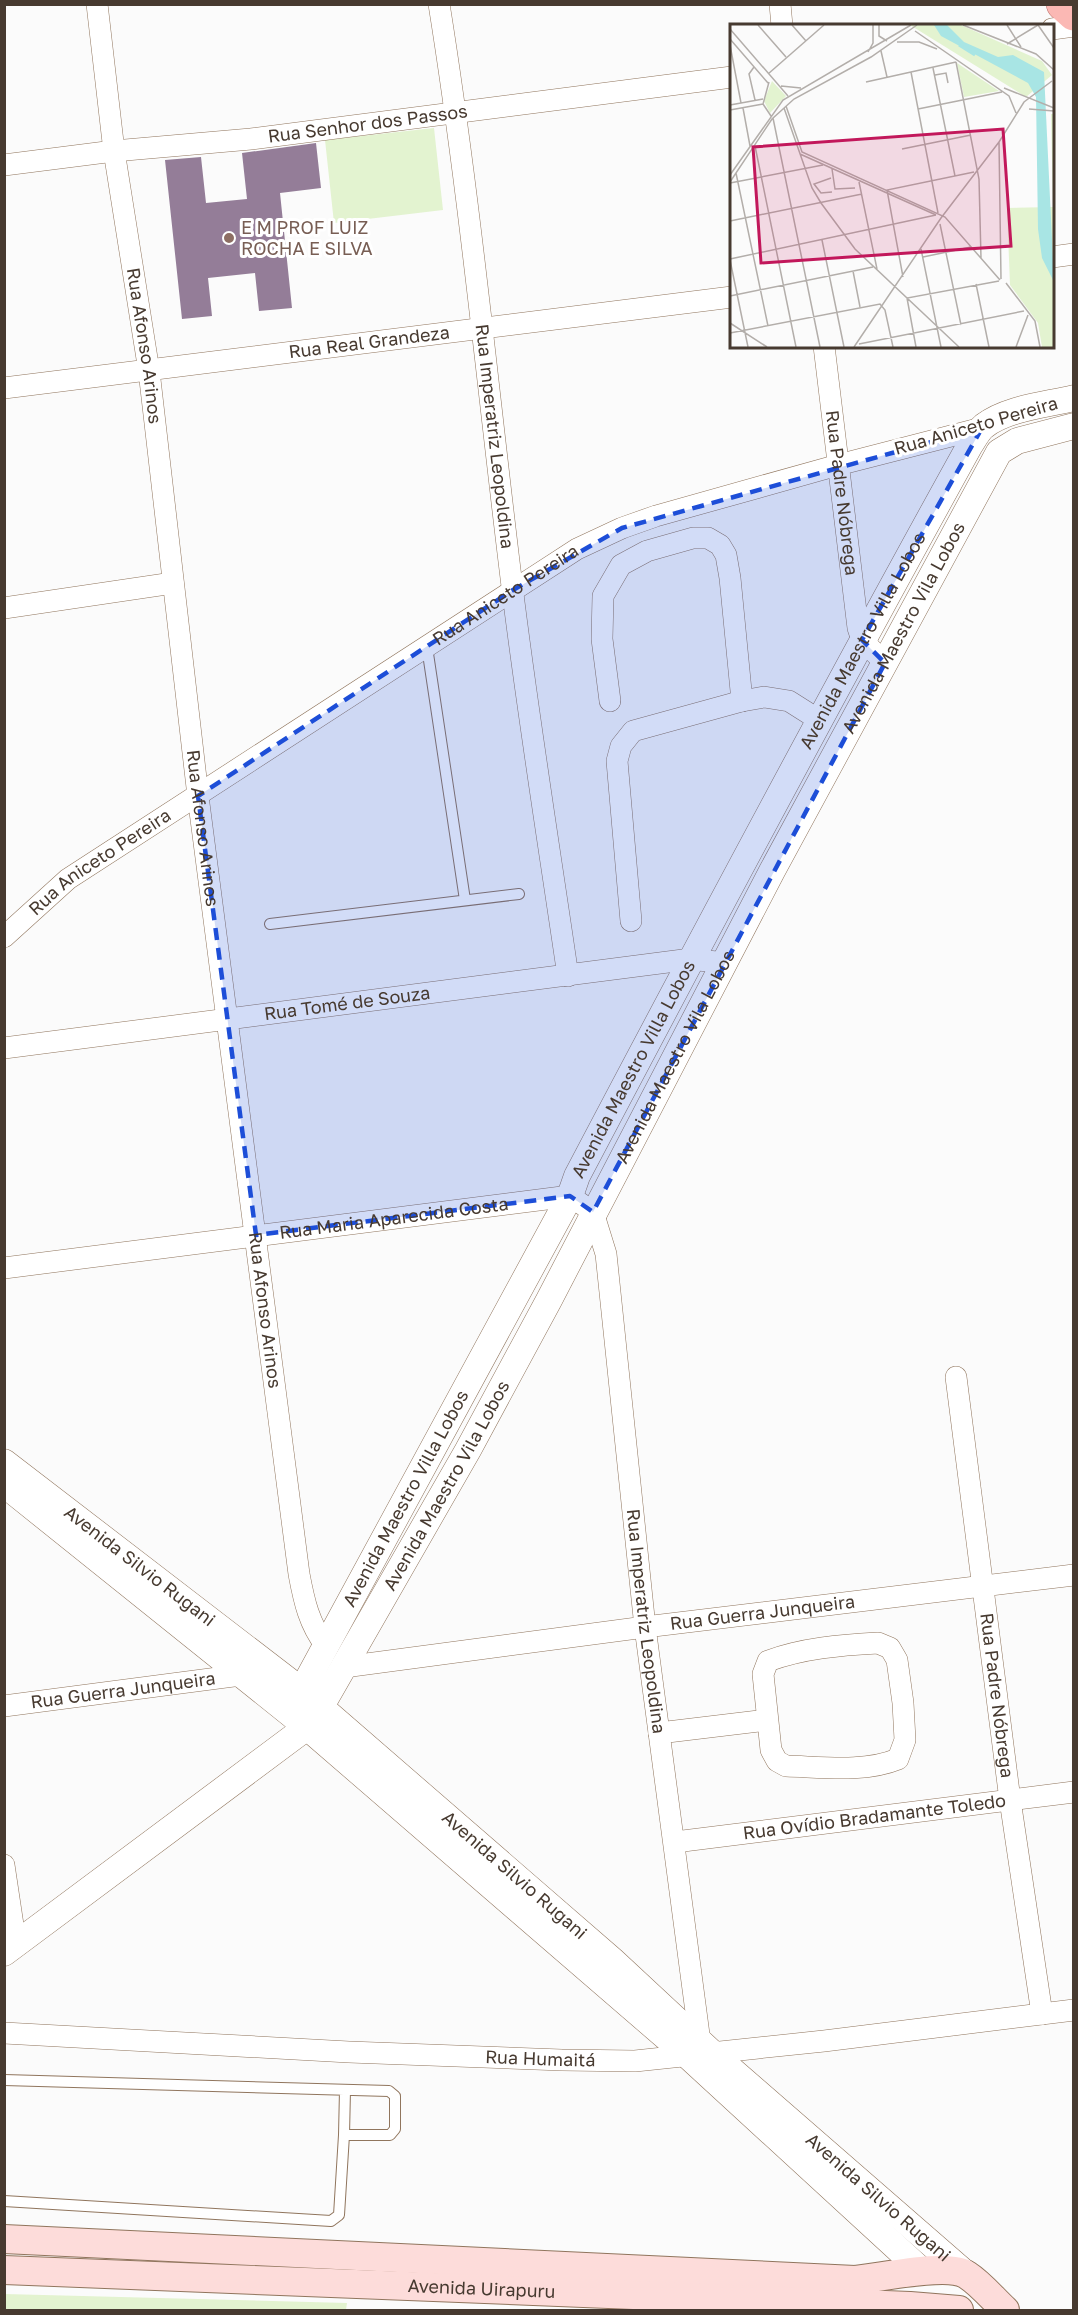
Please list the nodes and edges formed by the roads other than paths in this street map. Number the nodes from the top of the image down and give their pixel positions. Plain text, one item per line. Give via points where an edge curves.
1 (97, 4) edge
2 (439, 4) edge
3 (780, 4) edge
4 (1063, 4) edge
5 (1074, 14) edge
6 (782, 24) edge
7 (1074, 26) edge
8 (1054, 29) edge
9 (730, 76) edge
10 (456, 112) junction
11 (114, 151) junction
12 (4, 165) edge
13 (1074, 254) edge
14 (1054, 257) edge
15 (730, 297) edge
16 (481, 329) junction
17 (824, 348) edge
18 (149, 371) junction
19 (4, 388) edge
20 (1074, 398) edge
21 (1074, 426) edge
22 (982, 428) junction
23 (838, 465) junction
24 (173, 583) junction
25 (513, 590) junction
26 (4, 608) edge
27 (862, 640) junction
28 (427, 647) junction
29 (885, 663) junction
30 (610, 701) dead end
31 (742, 701) junction
32 (819, 720) junction
33 (198, 796) junction
34 (519, 894) dead end
35 (465, 900) junction
36 (631, 921) dead end
37 (270, 924) dead end
38 (4, 937) edge
39 (691, 959) junction
40 (724, 963) junction
41 (568, 976) junction
42 (227, 1019) junction
43 (4, 1048) edge
44 (570, 1196) junction
45 (594, 1212) junction
46 (256, 1235) junction
47 (4, 1268) edge
48 (957, 1377) dead end
49 (4, 1462) edge
50 (12, 1485) edge
51 (1074, 1575) edge
52 (982, 1587) junction
53 (645, 1627) junction
54 (326, 1646) junction
55 (344, 1667) junction
56 (241, 1675) junction
57 (4, 1707) edge
58 (305, 1709) junction
59 (767, 1720) junction
60 (659, 1733) junction
61 (1074, 1792) edge
62 (1010, 1800) junction
63 (675, 1842) junction
64 (4, 1865) edge
65 (10, 1949) edge
66 (1074, 2010) edge
67 (1042, 2014) junction
68 (4, 2033) edge
69 (700, 2050) junction
70 (4, 2080) edge
71 (345, 2090) junction
72 (344, 2135) junction
73 (4, 2201) edge
74 (4, 2240) edge
75 (4, 2270) edge
76 (921, 2270) junction
77 (351, 2271) junction
78 (966, 2274) junction
79 (959, 2310) edge
80 (976, 2310) edge
81 (1005, 2310) edge

1 - 11 street, Rua Afonso Arinos
2 - 10 street, Rua Imperatriz Leopoldina
3 - 6 street
4 - 5 main road
7 - 8 street
9 - 10 street, Rua Senhor dos Passos
10 - 11 street, Rua Senhor dos Passos via 250,139
10 - 16 street, Rua Imperatriz Leopoldina
11 - 12 street, Rua Senhor dos Passos
11 - 18 street, Rua Afonso Arinos
13 - 14 street
15 - 16 street, Rua Real Grandeza
16 - 18 street, Rua Real Grandeza
16 - 25 street, Rua Imperatriz Leopoldina
17 - 23 street, Rua Padre Nóbrega
18 - 19 street, Rua Real Grandeza
18 - 24 street, Rua Afonso Arinos
20 - 22 street, Rua Aniceto Pereira via 1017,412
21 - 29 street, Avenida Maestro Vila Lobos via 1017,441 999,452
22 - 23 street, Rua Aniceto Pereira
22 - 27 street, Avenida Maestro Villa Lobos
23 - 25 street, Rua Aniceto Pereira via 622,528 577,549
23 - 27 street, Rua Padre Nóbrega
24 - 26 street
24 - 33 street, Rua Afonso Arinos
25 - 28 street, Rua Aniceto Pereira
25 - 41 street, Rua Imperatriz Leopoldina
27 - 29 street
27 - 32 street, Avenida Maestro Villa Lobos
28 - 33 street, Rua Aniceto Pereira
28 - 35 lane
29 - 40 street, Avenida Maestro Vila Lobos
30 - 31 street via 602,639 603,596 621,565 647,551 693,538 708,538 720,544 726,555
31 - 32 street via 789,701
31 - 36 street via 633,731 621,746 617,761
32 - 39 street, Avenida Maestro Villa Lobos
33 - 38 street, Rua Aniceto Pereira via 68,879
33 - 42 street, Rua Afonso Arinos
34 - 35 lane
35 - 37 lane
39 - 40 street, Rua Tomé de Souza
39 - 41 street, Rua Tomé de Souza
39 - 44 street, Avenida Maestro Villa Lobos
40 - 45 street, Avenida Maestro Vila Lobos
41 - 42 street, Rua Tomé de Souza
42 - 43 street, Rua Tomé de Souza
42 - 46 street, Rua Afonso Arinos
44 - 45 street
44 - 46 street, Rua Maria Aparecida Costa
44 - 54 street, Avenida Maestro Villa Lobos
45 - 53 street, Rua Imperatriz Leopoldina via 606,1254
45 - 55 street, Avenida Maestro Vila Lobos via 468,1450
46 - 47 street, Rua Maria Aparecida Costa
46 - 54 street, Rua Afonso Arinos via 299,1574 312,1624
48 - 52 street, Rua Padre Nóbrega
49 - 50 street, Avenida Silvio Rugani
50 - 56 street, Avenida Silvio Rugani
50 - 58 street, Avenida Silvio Rugani
51 - 52 street, Rua Guerra Junqueira
52 - 53 street, Rua Guerra Junqueira
52 - 62 street, Rua Padre Nóbrega
53 - 55 street, Rua Guerra Junqueira
53 - 60 street, Rua Imperatriz Leopoldina
54 - 58 street, Avenida Maestro Villa Lobos
55 - 58 street, Avenida Maestro Vila Lobos
56 - 57 street, Rua Guerra Junqueira
56 - 58 street, Avenida Silvio Rugani
58 - 65 street, Avenida Maestro Villa Lobos
58 - 69 street, Avenida Silvio Rugani via 612,1960
59 - 59 street via 763,1674 768,1661 791,1653 878,1643 890,1648 897,1660 905,1740 898,1759 882,1766 786,1766 777,1761 771,1750
59 - 60 street
60 - 63 street, Rua Imperatriz Leopoldina
61 - 62 street, Rua Ovídio Bradamante Toledo
62 - 63 street, Rua Ovídio Bradamante Toledo
62 - 67 street, Rua Padre Nóbrega
63 - 69 street, Rua Imperatriz Leopoldina
64 - 65 street
66 - 67 street, Rua Humaitá
67 - 69 street, Rua Humaitá
68 - 69 street, Rua Humaitá via 562,2060 635,2061
69 - 76 street, Avenida Silvio Rugani
69 - 78 street, Avenida Silvio Rugani
70 - 71 lane
71 - 72 lane
71 - 72 lane via 392,2093 395,2129 390,2135
72 - 73 lane via 339,2214 331,2221
74 - 77 main road, Avenida Uirapuru
75 - 77 main road, Avenida Uirapuru
76 - 77 main road, Avenida Uirapuru via 855,2280
76 - 78 main road, Avenida Uirapuru
76 - 80 main road, Avenida Silvio Rugani
77 - 79 main road, Avenida Uirapuru
78 - 81 main road, Avenida Silvio Rugani

